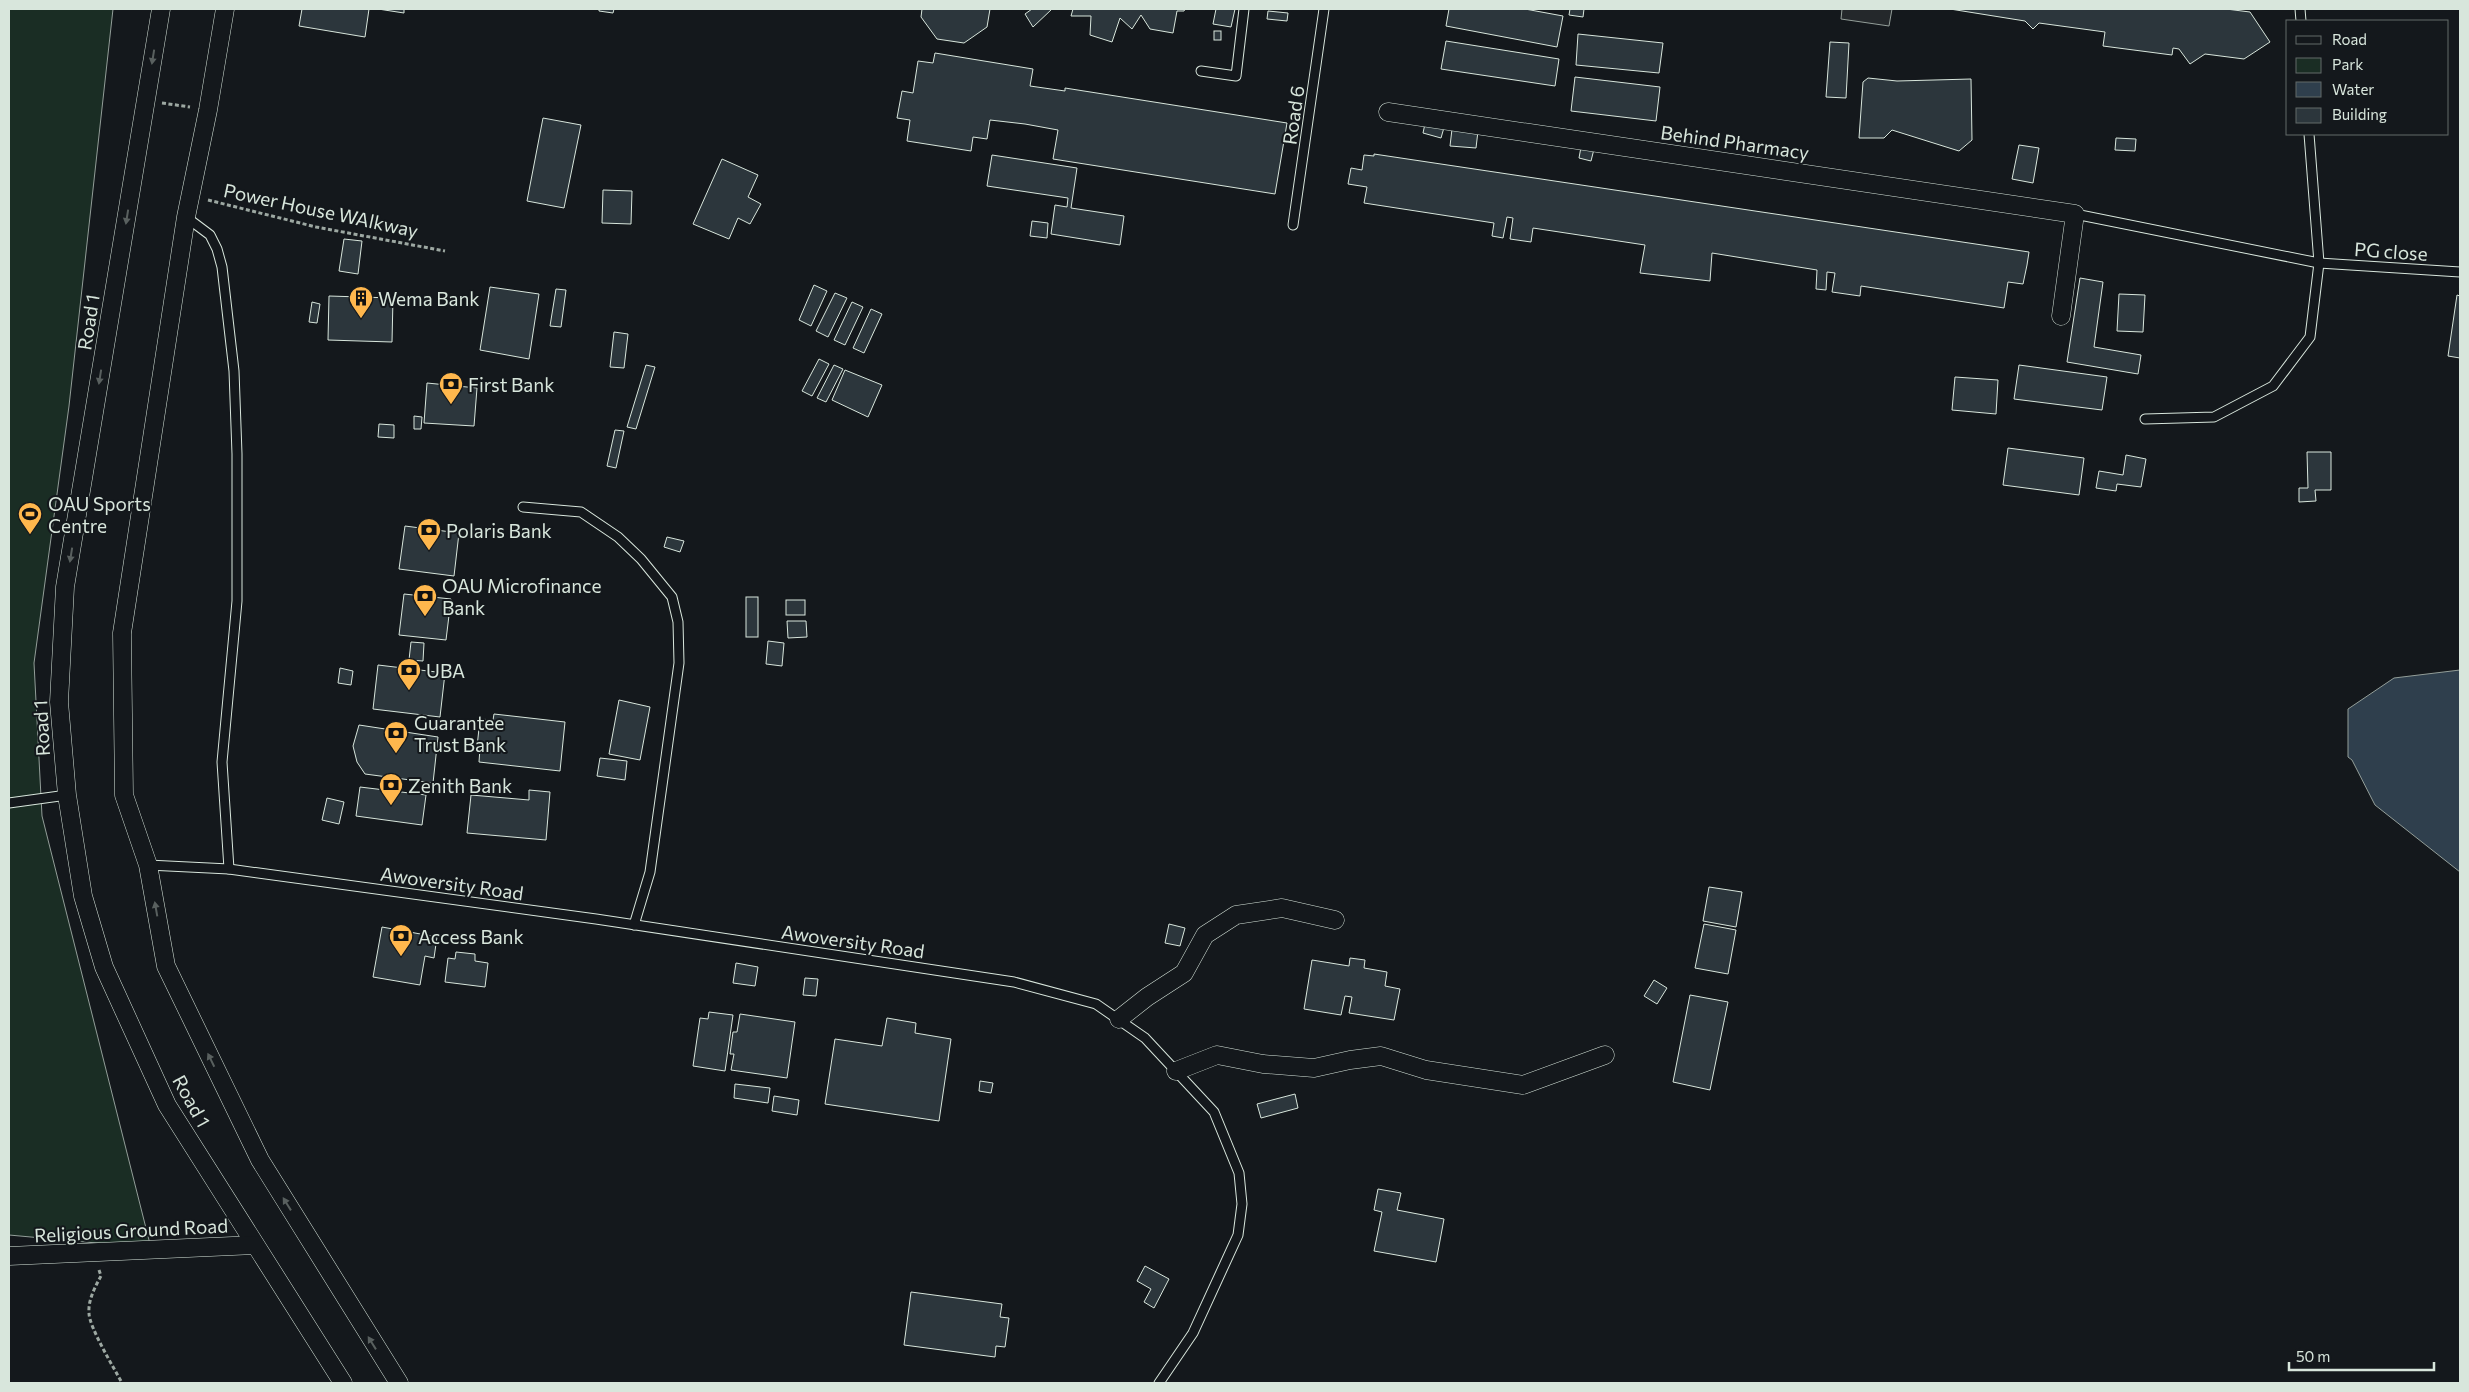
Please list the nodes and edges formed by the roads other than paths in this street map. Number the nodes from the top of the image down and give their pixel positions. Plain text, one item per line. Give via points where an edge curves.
1 (161, 9) edge
2 (225, 9) edge
3 (1244, 9) edge
4 (1324, 9) edge
5 (1201, 71) dead end
6 (1388, 112) dead end
7 (2310, 135) edge
8 (2075, 214) junction
9 (186, 216) junction
10 (1293, 225) dead end
11 (2319, 263) junction
12 (2460, 272) edge
13 (2061, 316) dead end
14 (2145, 419) dead end
15 (523, 507) dead end
16 (67, 795) junction
17 (9, 803) edge
18 (148, 864) junction
19 (229, 869) junction
20 (1335, 920) dead end
21 (634, 925) junction
22 (1119, 1019) junction
23 (1606, 1054) dead end
24 (1176, 1070) junction
25 (255, 1245) junction
26 (9, 1256) edge
27 (343, 1383) edge
28 (399, 1383) edge
29 (1159, 1383) edge

1 -> 16 street, Road 1 via 65,587 59,702
2 - 9 street, Road 1
3 - 5 lane via 1236,76
4 - 10 lane, Road 6
6 - 8 street, Behind Pharmacy
7 - 11 lane
8 - 11 lane, PG close
8 - 13 street
9 - 18 street, Road 1 via 122,633 124,795
9 - 19 lane via 210,235 217,248 234,371 237,601 222,762
11 - 12 lane, PG close
11 - 14 lane via 2310,337 2273,386 2214,417
15 - 21 lane via 582,512 618,537 642,559 672,597 678,622 679,663 650,872
16 - 17 lane
16 - 25 street, Road 1 via 84,896 104,967 167,1105
18 - 19 lane, Awoversity Road
28 -> 18 street, Road 1 via 260,1160 166,966
19 - 21 lane, Awoversity Road
20 - 22 street via 1282,908 1236,915 1205,935 1184,973
21 - 22 lane, Awoversity Road via 1014,982 1096,1004
22 - 24 lane, Awoversity Road via 1145,1038
23 - 24 street via 1523,1085 1426,1070 1381,1056 1314,1068 1263,1064 1217,1054
24 - 29 lane, Awoversity Road via 1214,1112 1239,1173 1242,1204 1238,1235 1193,1332
25 - 26 street, Religious Ground Road
25 - 27 street, Road 1

